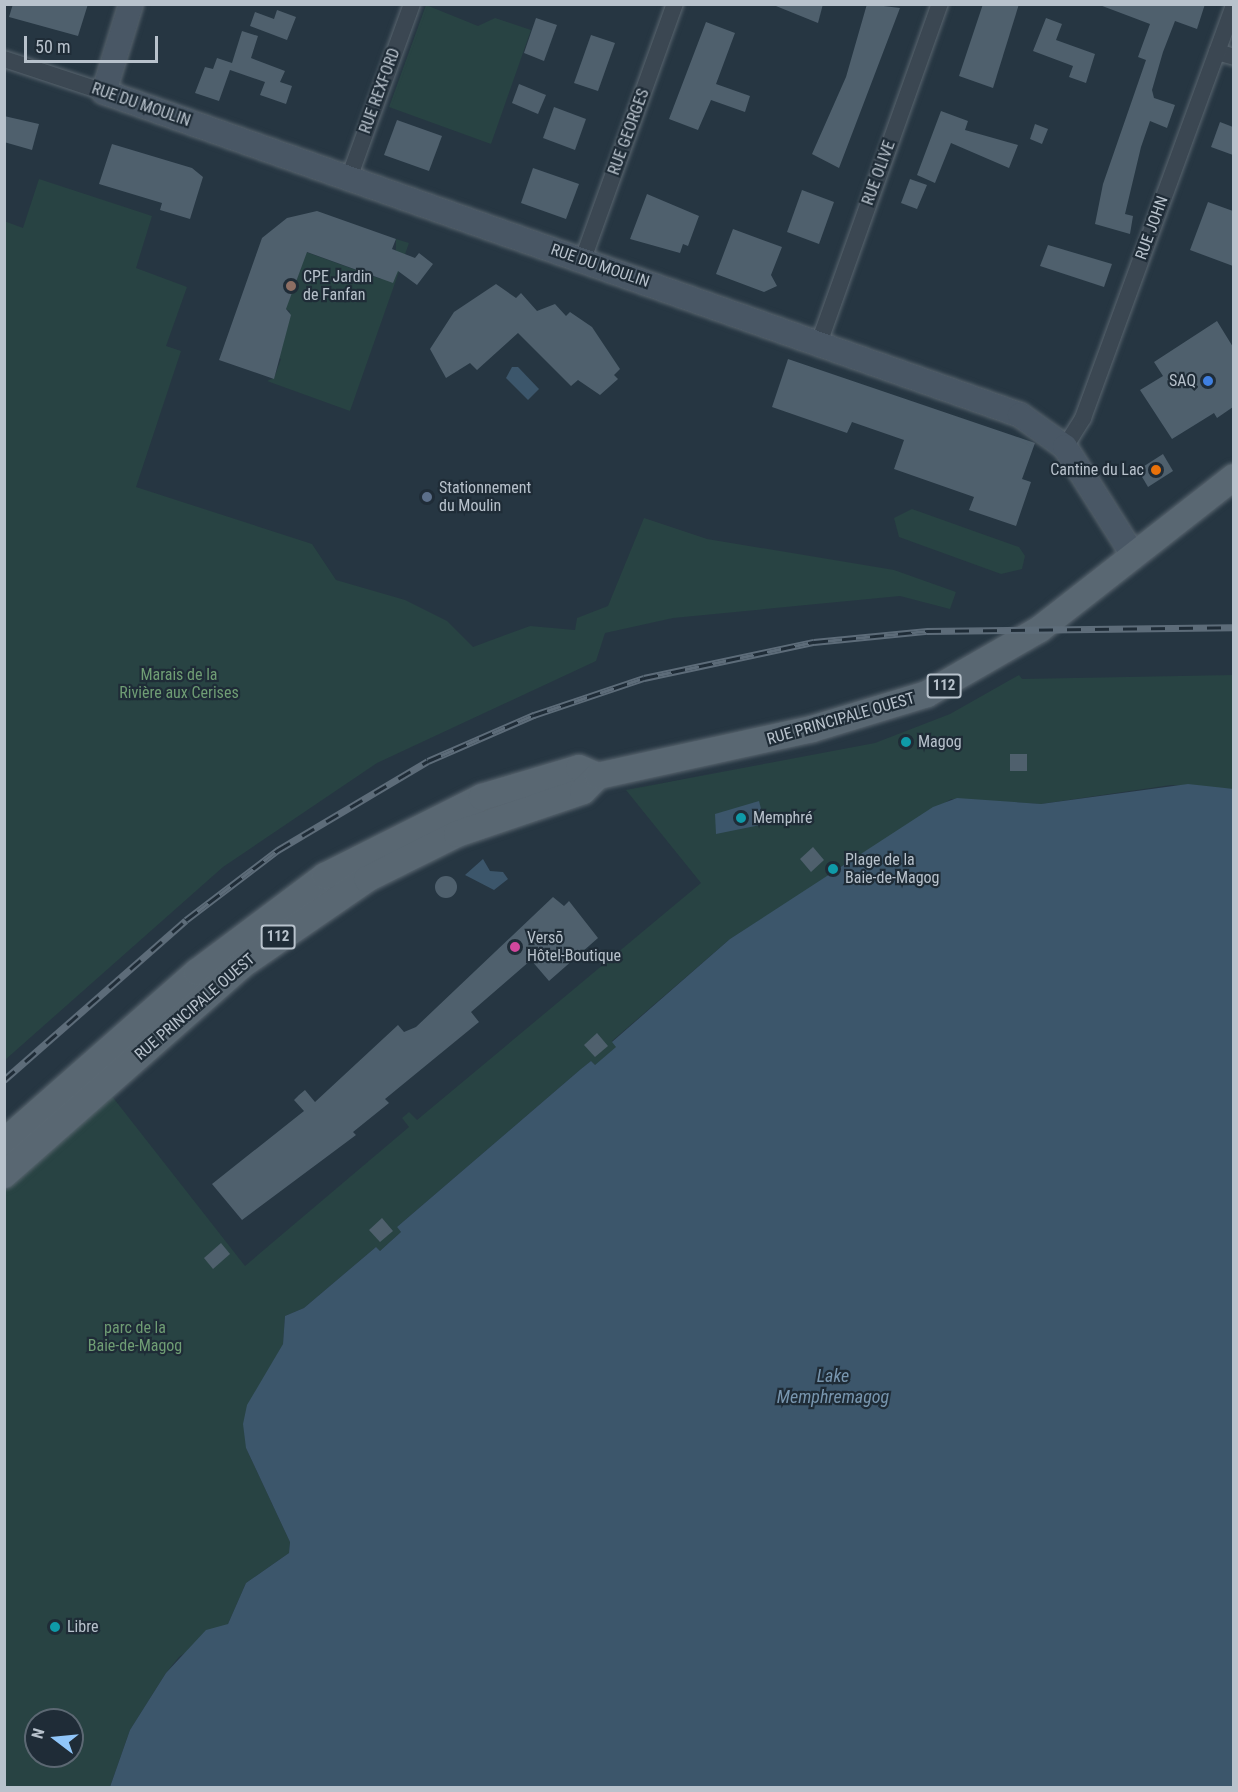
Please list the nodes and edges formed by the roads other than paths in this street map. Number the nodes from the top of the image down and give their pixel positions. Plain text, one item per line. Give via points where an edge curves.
1 (131, 4) edge
2 (412, 4) edge
3 (675, 4) edge
4 (940, 4) edge
5 (1233, 6) edge
6 (1216, 52) junction
7 (1233, 57) edge
8 (4, 58) edge
9 (104, 92) junction
10 (349, 177) junction
11 (583, 260) junction
12 (819, 343) junction
13 (1065, 447) junction
14 (1233, 477) edge
15 (1134, 556) junction
16 (598, 776) junction
17 (4, 1142) edge
18 (4, 1175) edge

1 - 9 street
2 - 10 street, RUE REXFORD
3 - 11 street, RUE GEORGES
4 - 12 street, RUE OLIVE
5 - 6 street, RUE JOHN
6 - 7 street
6 - 13 street, RUE JOHN via 1083,418
8 - 9 street, RUE DU MOULIN
9 - 10 street, RUE DU MOULIN
10 - 11 street, RUE DU MOULIN
11 - 12 street, RUE DU MOULIN
12 - 13 street, RUE DU MOULIN via 1020,415
13 - 15 street, RUE DU MOULIN
14 - 15 main road, RUE PRINCIPALE OUEST / 112
15 - 16 main road, RUE PRINCIPALE OUEST / 112 via 1034,633 927,694 812,729
16 - 17 main road, RUE PRINCIPALE OUEST / 112 via 579,768 482,797 419,824 325,876 212,959
16 - 18 main road, RUE PRINCIPALE OUEST / 112 via 583,791 426,848 303,920 205,997

